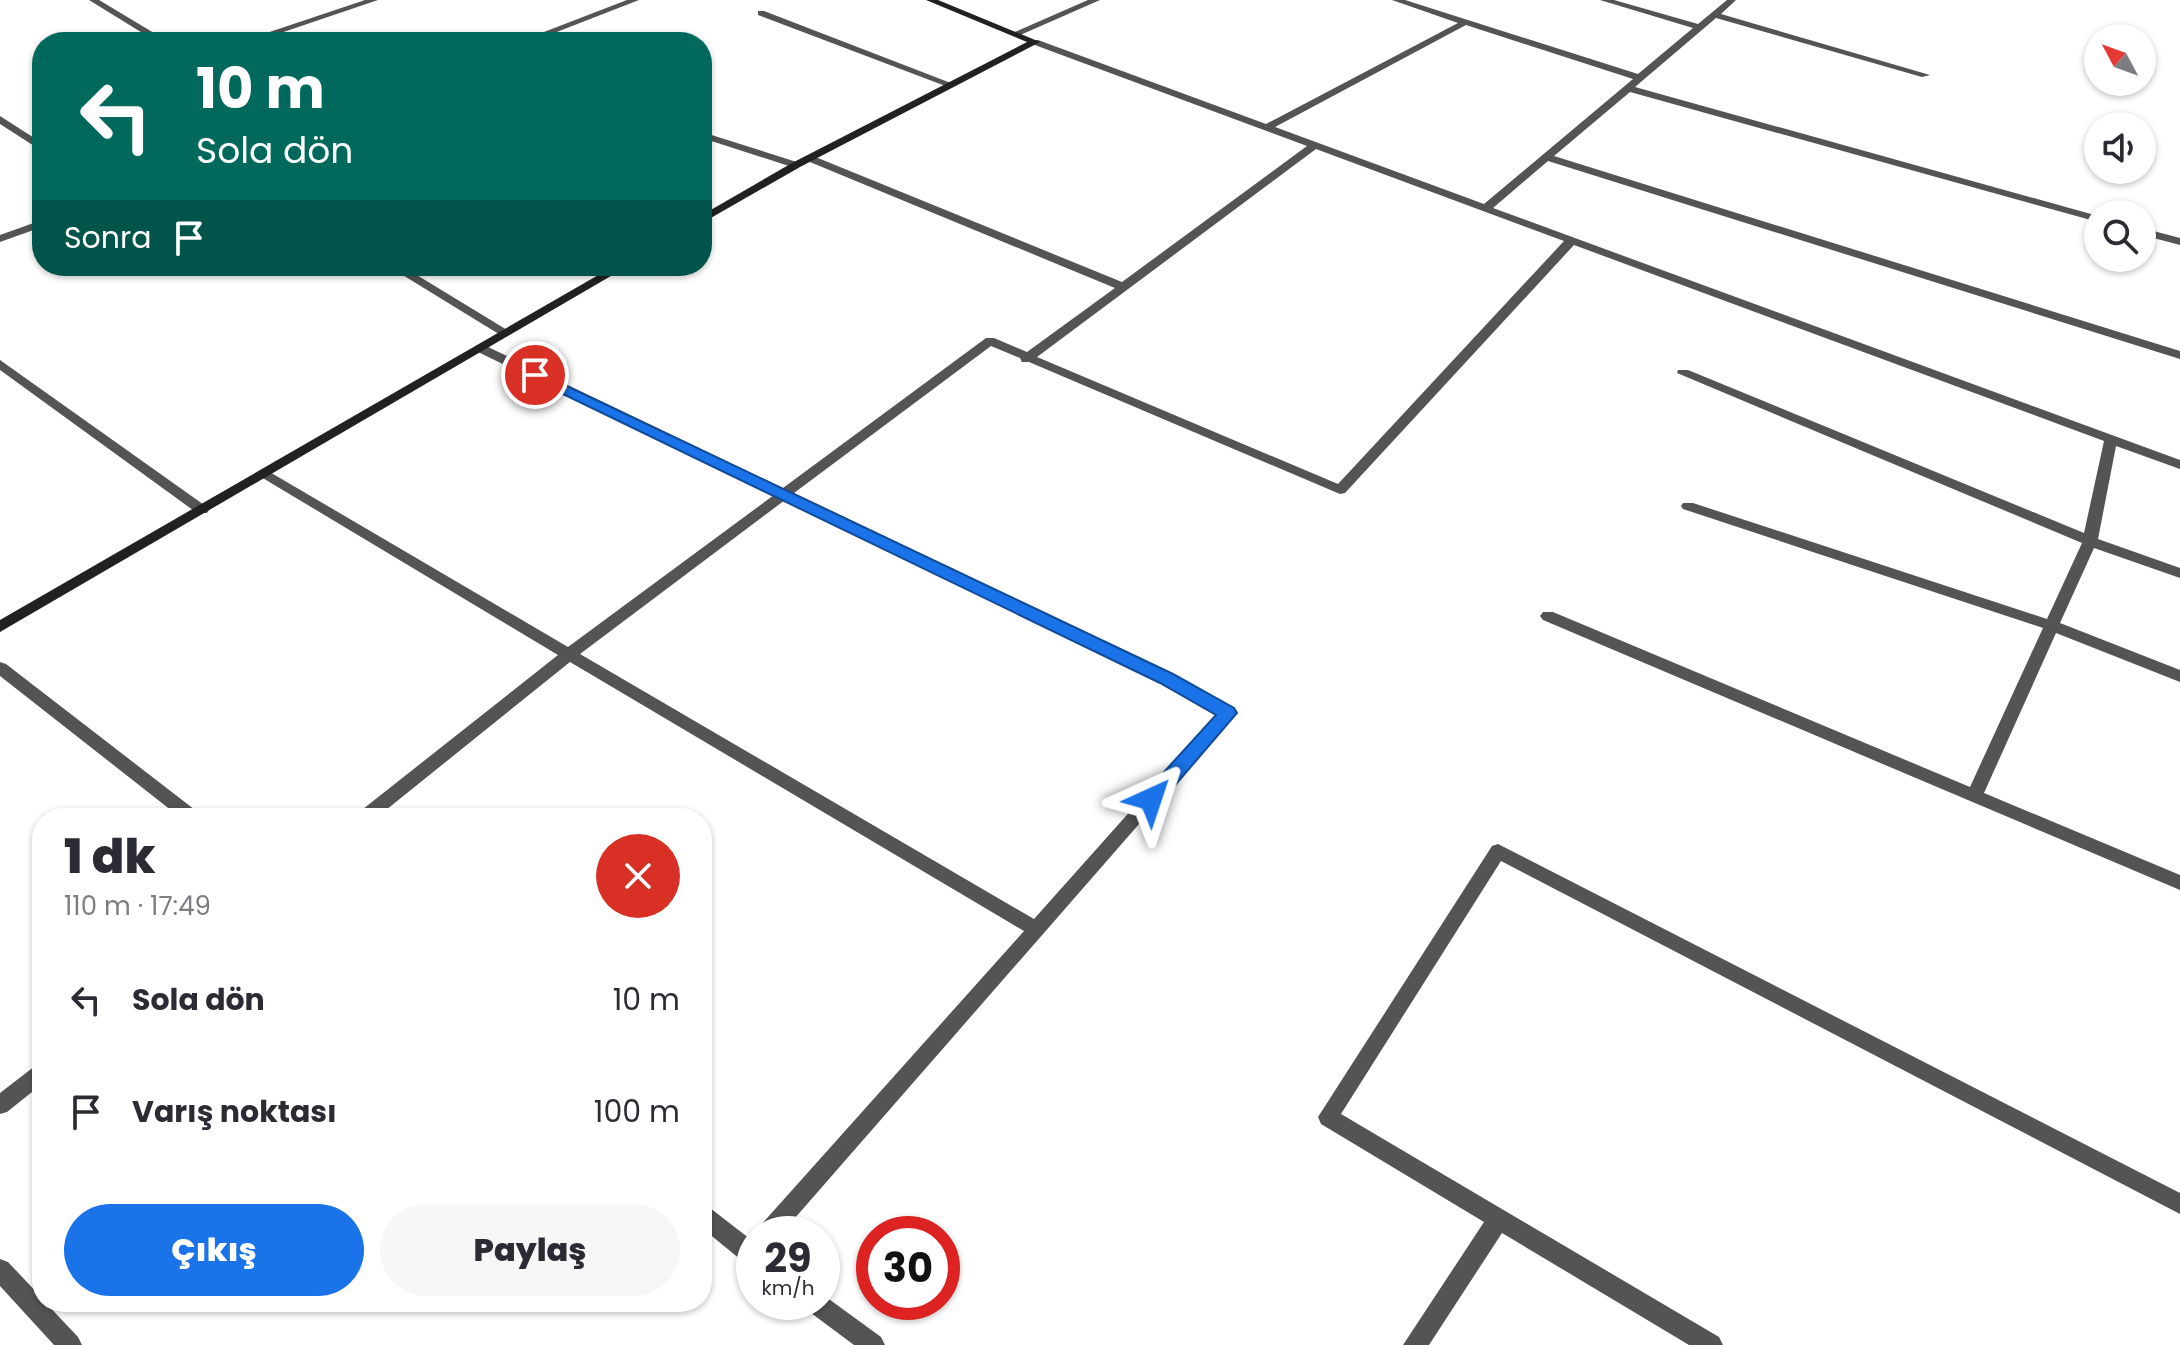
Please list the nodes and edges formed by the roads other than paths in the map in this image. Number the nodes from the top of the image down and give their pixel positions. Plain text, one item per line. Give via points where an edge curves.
1 (93, 0) edge
2 (374, 0) edge
3 (635, 0) edge
4 (930, 0) edge
5 (1096, 0) edge
6 (1396, 0) edge
7 (1604, 0) edge
8 (1732, 0) edge
9 (761, 13) dead end
10 (1714, 15) junction
11 (1466, 22) junction
12 (1700, 27) junction
13 (147, 32) edge
14 (276, 32) edge
15 (550, 32) edge
16 (1015, 34) junction
17 (1035, 42) junction
18 (1925, 75) dead end
19 (1640, 78) junction
20 (951, 85) junction
21 (1627, 88) junction
22 (0, 119) edge
23 (1266, 128) junction
24 (712, 138) edge
25 (32, 141) edge
26 (1314, 146) junction
27 (1546, 157) junction
28 (809, 158) junction
29 (796, 165) junction
30 (1484, 210) junction
31 (712, 214) edge
32 (2084, 215) edge
33 (32, 227) edge
34 (2156, 235) edge
35 (0, 239) edge
36 (1571, 241) junction
37 (2180, 242) edge
38 (411, 276) edge
39 (605, 276) edge
40 (1123, 287) junction
41 (506, 333) junction
42 (480, 348) junction
43 (2180, 355) edge
44 (1026, 359) junction
45 (0, 364) edge
46 (1683, 373) dead end
47 (2111, 438) junction
48 (2180, 465) edge
49 (263, 474) junction
50 (786, 495) junction
51 (1688, 506) dead end
52 (202, 510) junction
53 (2090, 541) junction
54 (2180, 573) edge
55 (1548, 616) dead end
56 (2050, 625) junction
57 (0, 627) edge
58 (569, 654) junction
59 (0, 668) edge
60 (2180, 676) edge
61 (1974, 796) junction
62 (180, 808) edge
63 (376, 808) edge
64 (2180, 883) edge
65 (1036, 929) junction
66 (32, 1080) edge
67 (0, 1105) edge
68 (2180, 1204) edge
69 (783, 1216) edge
70 (1499, 1218) junction
71 (712, 1222) edge
72 (736, 1240) edge
73 (0, 1270) edge
74 (32, 1304) edge
75 (39, 1312) edge
76 (839, 1320) edge
77 (70, 1345) edge
78 (873, 1345) edge
79 (1415, 1345) edge
80 (1711, 1345) edge

1 - 13 street
2 - 14 street
3 - 15 street
4 - 16 street
5 - 16 street
6 - 11 street
7 - 12 street
8 - 10 street
9 - 20 street
10 - 12 street
10 - 18 street
11 - 19 street
11 - 23 street
12 - 19 street
16 - 17 street
17 - 20 street
17 - 23 street
19 - 21 street
20 - 28 street
21 - 27 street
21 - 32 street
22 - 25 street
23 - 26 street
24 - 29 street
26 - 30 street
26 - 40 street
27 - 30 street
27 - 43 street
28 - 29 street
28 - 40 street
29 - 31 street
30 - 36 street
33 - 35 street
34 - 37 street
36 - 44 street via 1340,490
36 - 47 street
38 - 41 street
39 - 41 street
40 - 44 street
41 - 42 street
42 - 49 street
42 - 50 street
44 - 50 street via 990,341
45 - 52 street
46 - 53 street
47 - 48 street
47 - 53 street
49 - 52 street
49 - 58 street
50 - 58 street
50 - 65 street via 1167,678 1228,713
51 - 56 street
52 - 57 street
53 - 54 street
53 - 56 street
55 - 61 street
56 - 60 street
56 - 61 street
58 - 63 street
58 - 65 street
59 - 62 street
61 - 64 street
65 - 69 street
66 - 67 street
68 - 70 street via 1498,851 1328,1117
70 - 79 street
70 - 80 street
71 - 72 street
73 - 74 street
75 - 77 street
76 - 78 street

